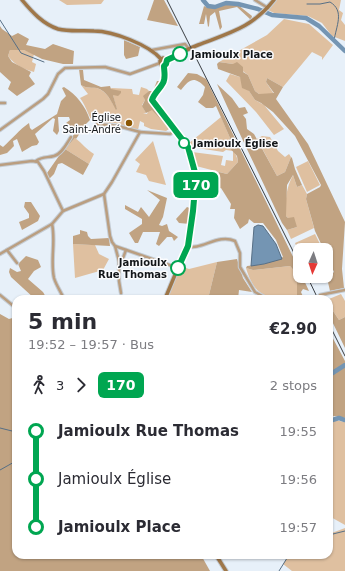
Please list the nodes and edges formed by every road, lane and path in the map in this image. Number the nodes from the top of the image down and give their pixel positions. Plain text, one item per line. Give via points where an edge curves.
1 (22, 0) edge
2 (254, 0) edge
3 (274, 0) edge
4 (268, 9) junction
5 (189, 49) junction
6 (152, 50) junction
7 (167, 60) junction
8 (160, 61) junction
9 (164, 66) junction
10 (0, 103) edge
11 (5, 103) dead end
12 (97, 124) dead end
13 (0, 130) edge
14 (176, 131) junction
15 (140, 132) junction
16 (71, 136) dead end
17 (36, 161) junction
18 (0, 165) edge
19 (104, 194) junction
20 (63, 211) junction
21 (52, 224) junction
22 (115, 246) junction
23 (188, 246) junction
24 (7, 250) junction
25 (126, 250) junction
26 (0, 254) edge
27 (119, 261) junction
28 (17, 263) dead end
29 (178, 268) junction
30 (345, 290) edge
31 (121, 293) dead end
32 (62, 295) edge
33 (167, 295) edge
34 (263, 295) edge
35 (320, 295) dead end
36 (0, 296) edge
37 (12, 305) edge
38 (218, 559) edge
39 (226, 571) edge

1 - 6 street via 33,13 56,28 70,32 109,32
2 - 4 street
3 - 4 street
4 - 5 street via 237,31
5 - 6 street via 185,44
5 - 7 street
6 - 8 street
7 - 8 street via 165,58
7 - 9 street
8 - 9 street
8 - 13 street via 130,74 105,67 65,68 58,74 43,99
9 - 14 street via 165,78 152,100
10 - 11 street
12 - 15 street
14 - 15 street via 170,134
14 - 23 street via 188,147 196,176
15 - 19 street
16 - 17 street via 59,154
17 - 18 street
17 - 20 street via 44,171
19 - 20 street
19 - 22 street via 110,236
20 - 21 street
21 - 24 street
21 - 32 street via 54,279
22 - 25 street
22 - 27 street
23 - 29 street
23 - 34 street via 224,238 235,240 240,253 240,267 255,292
24 - 26 street
24 - 28 street
25 - 27 street
25 - 29 street
27 - 31 street
29 - 33 street
30 - 35 street
36 - 37 street
38 - 39 street

